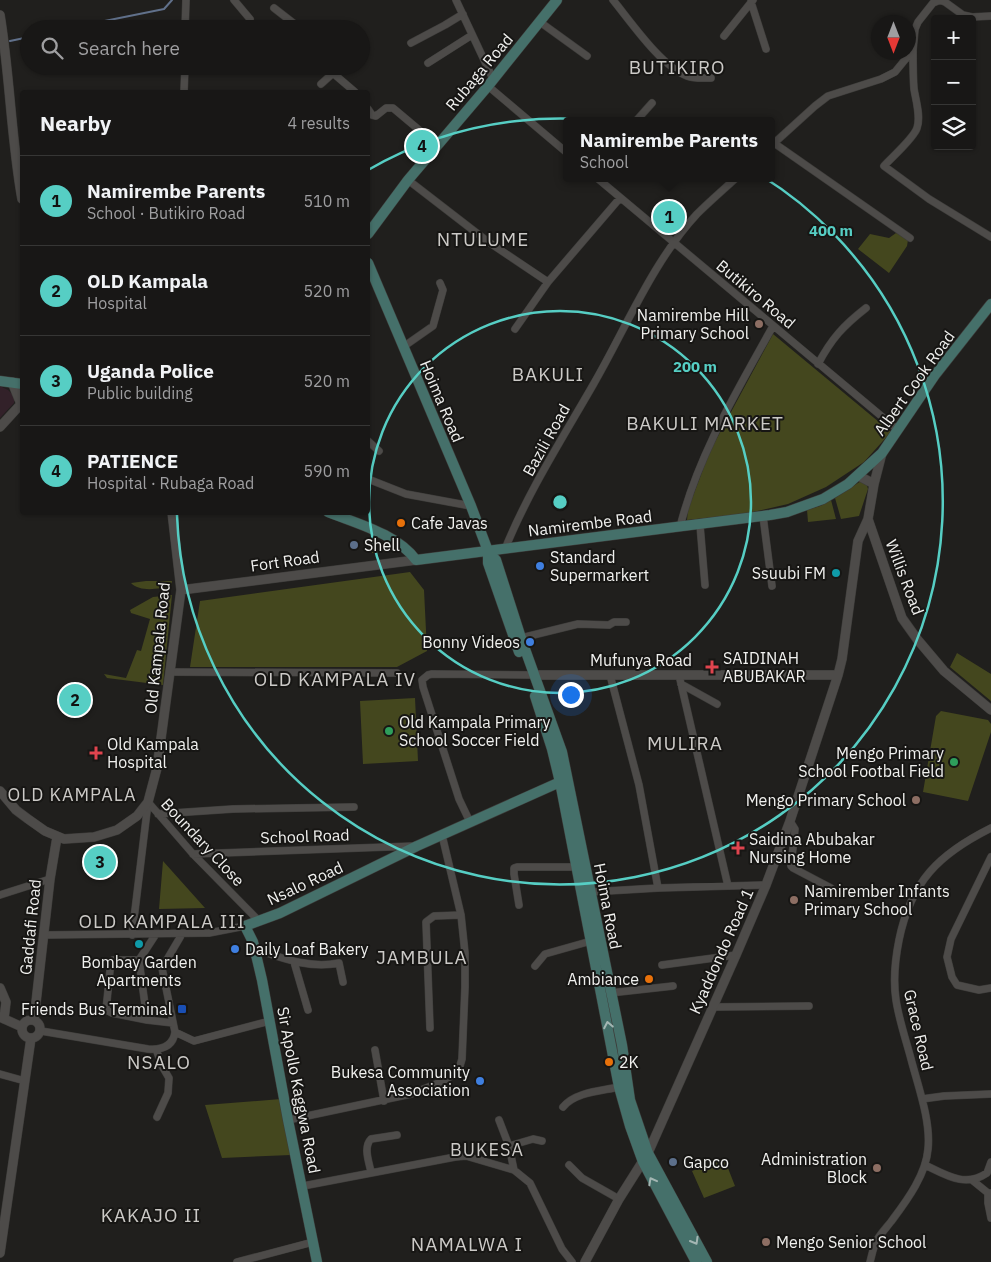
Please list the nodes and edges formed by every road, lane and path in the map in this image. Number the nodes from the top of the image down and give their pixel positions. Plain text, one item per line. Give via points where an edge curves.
1 (186, 0) edge
2 (234, 0) edge
3 (456, 0) edge
4 (557, 0) edge
5 (613, 0) edge
6 (752, 1) edge
7 (274, 8) dead end
8 (462, 14) junction
9 (0, 15) edge
10 (991, 16) edge
11 (250, 19) dead end
12 (185, 20) edge
13 (289, 20) edge
14 (540, 22) junction
15 (916, 27) edge
16 (472, 35) junction
17 (724, 36) dead end
18 (411, 43) dead end
19 (766, 49) dead end
20 (587, 56) dead end
21 (906, 60) edge
22 (913, 60) edge
23 (428, 63) dead end
24 (185, 75) edge
25 (333, 75) edge
26 (335, 75) edge
27 (710, 78) dead end
28 (491, 82) junction
29 (321, 84) dead end
30 (184, 90) edge
31 (352, 90) edge
32 (652, 103) dead end
33 (370, 112) edge
34 (640, 117) edge
35 (775, 142) edge
36 (437, 145) junction
37 (775, 145) edge
38 (563, 149) edge
39 (408, 180) junction
40 (602, 182) edge
41 (732, 182) edge
42 (20, 186) edge
43 (620, 198) junction
44 (370, 231) edge
45 (991, 236) edge
46 (910, 238) dead end
47 (674, 243) junction
48 (370, 268) edge
49 (548, 282) junction
50 (440, 283) dead end
51 (991, 304) edge
52 (866, 308) dead end
53 (772, 326) junction
54 (515, 328) dead end
55 (403, 347) junction
56 (818, 364) junction
57 (0, 381) edge
58 (12, 382) junction
59 (20, 384) edge
60 (20, 400) edge
61 (20, 406) edge
62 (0, 427) edge
63 (898, 430) junction
64 (370, 443) edge
65 (379, 451) dead end
66 (882, 453) junction
67 (859, 476) junction
68 (370, 480) edge
69 (874, 484) junction
70 (471, 506) junction
71 (172, 515) edge
72 (335, 515) edge
73 (762, 516) junction
74 (868, 519) junction
75 (700, 525) junction
76 (680, 527) junction
77 (505, 549) junction
78 (409, 550) junction
79 (488, 551) junction
80 (416, 560) junction
81 (393, 562) junction
82 (706, 585) dead end
83 (772, 586) dead end
84 (181, 590) junction
85 (626, 622) dead end
86 (521, 638) junction
87 (171, 672) junction
88 (397, 673) dead end
89 (531, 675) junction
90 (610, 675) junction
91 (838, 675) junction
92 (680, 679) junction
93 (717, 704) dead end
94 (991, 710) edge
95 (560, 782) junction
96 (0, 791) edge
97 (148, 802) junction
98 (354, 807) dead end
99 (158, 814) junction
100 (790, 821) junction
101 (470, 822) junction
102 (991, 828) edge
103 (442, 835) junction
104 (57, 837) junction
105 (417, 846) junction
106 (193, 854) junction
107 (991, 857) edge
108 (578, 867) junction
109 (50, 879) junction
110 (766, 885) junction
111 (728, 886) junction
112 (658, 888) junction
113 (831, 888) dead end
114 (590, 892) junction
115 (0, 895) edge
116 (519, 906) dead end
117 (461, 915) junction
118 (259, 921) junction
119 (245, 926) junction
120 (156, 934) junction
121 (182, 934) junction
122 (44, 935) junction
123 (132, 935) junction
124 (591, 941) junction
125 (255, 949) junction
126 (736, 956) junction
127 (139, 960) junction
128 (294, 962) junction
129 (662, 965) dead end
130 (535, 966) dead end
131 (343, 982) dead end
132 (673, 986) dead end
133 (0, 988) edge
134 (991, 988) edge
135 (610, 993) junction
136 (809, 1006) dead end
137 (713, 1007) junction
138 (308, 1010) dead end
139 (2, 1018) edge
140 (34, 1020) junction
141 (146, 1020) junction
142 (270, 1021) junction
143 (173, 1023) junction
144 (22, 1027) junction
145 (430, 1028) dead end
146 (40, 1031) junction
147 (175, 1032) junction
148 (31, 1038) junction
149 (156, 1049) junction
150 (375, 1050) dead end
151 (0, 1074) edge
152 (25, 1081) junction
153 (619, 1087) junction
154 (991, 1094) edge
155 (922, 1099) junction
156 (384, 1101) junction
157 (563, 1107) dead end
158 (157, 1118) dead end
159 (288, 1120) junction
160 (498, 1120) dead end
161 (397, 1135) dead end
162 (542, 1141) dead end
163 (509, 1146) junction
164 (646, 1158) junction
165 (991, 1162) edge
166 (569, 1165) dead end
167 (925, 1166) junction
168 (514, 1170) junction
169 (371, 1172) junction
170 (972, 1180) junction
171 (303, 1186) junction
172 (989, 1193) edge
173 (619, 1199) junction
174 (991, 1218) edge
175 (313, 1242) junction
176 (0, 1253) edge
177 (237, 1262) edge
178 (317, 1262) edge
179 (572, 1262) edge
180 (585, 1262) edge
181 (696, 1262) edge
182 (707, 1262) edge
183 (870, 1262) edge

1 - 12 street
2 - 11 street
3 - 8 street
4 - 14 main road, Rubaga Road
5 - 27 street via 676,71 692,78
6 - 17 street
6 - 19 street
7 - 13 street
8 - 16 street
8 - 18 street
9 - 42 street
10 - 15 street via 964,15 945,2 936,1
14 - 20 street
14 - 28 main road, Rubaga Road
16 - 23 street
16 - 28 street
21 - 35 street via 888,76 828,96
22 - 45 street via 917,129 884,166 929,199
24 - 30 street
25 - 29 street
26 - 31 street
28 - 36 main road, Rubaga Road
28 - 38 street
32 - 34 street
33 - 36 street via 376,116 386,108 393,108
36 - 39 main road, Rubaga Road
37 - 46 street
39 - 44 main road, Rubaga Road
39 - 49 street via 487,241
40 - 43 street, Butikiro Road
41 - 47 street, Bazili Road via 697,214
43 - 47 street, Butikiro Road
43 - 49 street
47 - 53 street, Butikiro Road
47 - 77 street, Bazili Road via 553,453
48 - 55 main road, Hoima Road
49 - 54 street
50 - 55 street via 443,290 434,326
51 - 63 main road, Albert Cook Road via 935,375
52 - 56 street via 841,329
53 - 56 street, Butikiro Road
53 - 76 street via 706,454
55 - 70 main road, Hoima Road
56 - 63 street, Butikiro Road
57 - 58 main road
58 - 59 main road
58 - 60 street
61 - 62 street
63 - 66 main road, Albert Cook Road
64 - 65 street
66 - 67 main road, Albert Cook Road
66 - 69 street, Willis Road
67 - 69 street
67 - 73 main road, Namirembe Road via 808,505
68 - 70 street via 406,494
69 - 74 street, Willis Road
70 - 79 main road, Hoima Road
71 - 84 street, Old Kampala Road
72 - 78 main road via 398,541
73 - 75 main road, Namirembe Road
73 - 83 street
74 - 91 street, Kyaddondo Road 1 via 858,540
74 - 94 street, Willis Road via 902,618 944,671
75 - 76 main road, Namirembe Road
75 - 82 street
76 - 77 main road, Namirembe Road
77 - 79 main road, Namirembe Road
78 - 80 main road
78 - 81 street, Fort Road
79 - 80 main road, Namirembe Road
79 - 86 main road, Hoima Road via 496,560
79 - 89 main road, Hoima Road via 488,562
80 - 81 street, Fort Road
81 - 84 street, Fort Road
84 - 87 street, Old Kampala Road
85 - 86 street via 614,622 609,626 578,624
86 - 89 main road, Hoima Road
87 - 88 street
87 - 97 street, Old Kampala Road via 157,768
89 - 90 street, Mufunya Road
89 - 95 main road, Hoima Road
89 - 101 street via 432,674 422,680 459,799
89 - 114 main road, Hoima Road via 562,752
90 - 92 street, Mufunya Road
90 - 112 street via 639,785
91 - 92 street, Mufunya Road
91 - 100 street, Kyaddondo Road 1
92 - 93 street
92 - 111 street
95 - 101 main road, Nsalo Road
95 - 108 main road, Hoima Road
96 - 104 street via 28,820
97 - 99 street, Boundary Close
97 - 104 street, Old Kampala Road via 136,816 104,835 72,840
97 - 123 street
98 - 99 street
99 - 106 street, Boundary Close
100 - 110 street, Kyaddondo Road 1
100 - 113 street via 795,829 793,868
101 - 103 main road, Nsalo Road
102 - 155 street, Grace Road via 938,862 926,874 903,918 895,972 896,1002
103 - 105 main road, Nsalo Road
103 - 117 street
104 - 109 street, Gaddafi Road
105 - 106 street, School Road
105 - 118 main road, Nsalo Road
106 - 118 street, Boundary Close
107 - 134 street via 951,939 947,957 952,978 957,984 979,990
108 - 116 street via 514,868
108 - 124 main road, Hoima Road
109 - 115 street
109 - 122 street, Gaddafi Road
110 - 111 street
110 - 126 street, Kyaddondo Road 1
111 - 112 street
112 - 114 street
114 - 135 main road, Hoima Road
117 - 145 street via 434,916 426,922
117 - 156 street via 465,987 459,1069 442,1082
118 - 119 main road, Nsalo Road
119 - 121 street, Nsalo Road
119 - 125 main road, Sir Apollo Kaggwa Road
120 - 121 street, Nsalo Road
120 - 123 street, Nsalo Road
120 - 127 street
121 - 143 street via 162,968
122 - 123 street, Nsalo Road
122 - 140 street, Gaddafi Road
124 - 130 street via 545,954
153 -> 124 main road, Hoima Road
125 - 128 street
125 - 142 main road, Sir Apollo Kaggwa Road
126 - 129 street
126 - 137 street, Kyaddondo Road 1
127 - 141 street
127 - 141 street via 111,961 106,1010
128 - 131 street via 339,963
128 - 138 street
132 - 135 street
133 - 139 street via 6,1002
135 - 164 main road, Hoima Road via 630,1100
136 - 137 street
137 - 164 street, Kyaddondo Road 1
139 - 144 street
140 - 144 street via 27,1021
140 - 146 street via 40,1024
141 - 143 street
142 - 147 street via 194,1041
142 - 159 main road, Sir Apollo Kaggwa Road
143 - 147 street
144 - 148 street via 23,1033
146 - 148 street
146 - 149 street
147 - 149 street via 170,1044
148 - 152 street
149 - 158 street via 169,1078 168,1093
150 - 156 street
151 - 152 street
152 - 176 street
153 - 157 street via 575,1097
153 - 164 main road, Hoima Road via 630,1126
154 - 155 street
155 - 167 street, Grace Road via 929,1146
156 - 159 street
159 - 171 main road, Sir Apollo Kaggwa Road
160 - 163 street
161 - 169 street via 368,1142
162 - 163 street via 533,1139
163 - 168 street
164 - 173 street, Kyaddondo Road 1
181 -> 164 main road, Hoima Road
164 -> 182 main road, Hoima Road
165 - 170 street via 987,1173
166 - 173 street via 582,1178
167 - 170 street via 954,1179
167 - 183 street, Grace Road via 908,1198 877,1239
168 - 169 street via 466,1156
168 - 179 street via 530,1183 562,1249
169 - 171 street
170 - 172 street
171 - 175 main road, Sir Apollo Kaggwa Road
172 - 174 street
173 - 180 street, Kyaddondo Road 1
175 - 177 street
175 - 178 main road, Sir Apollo Kaggwa Road

